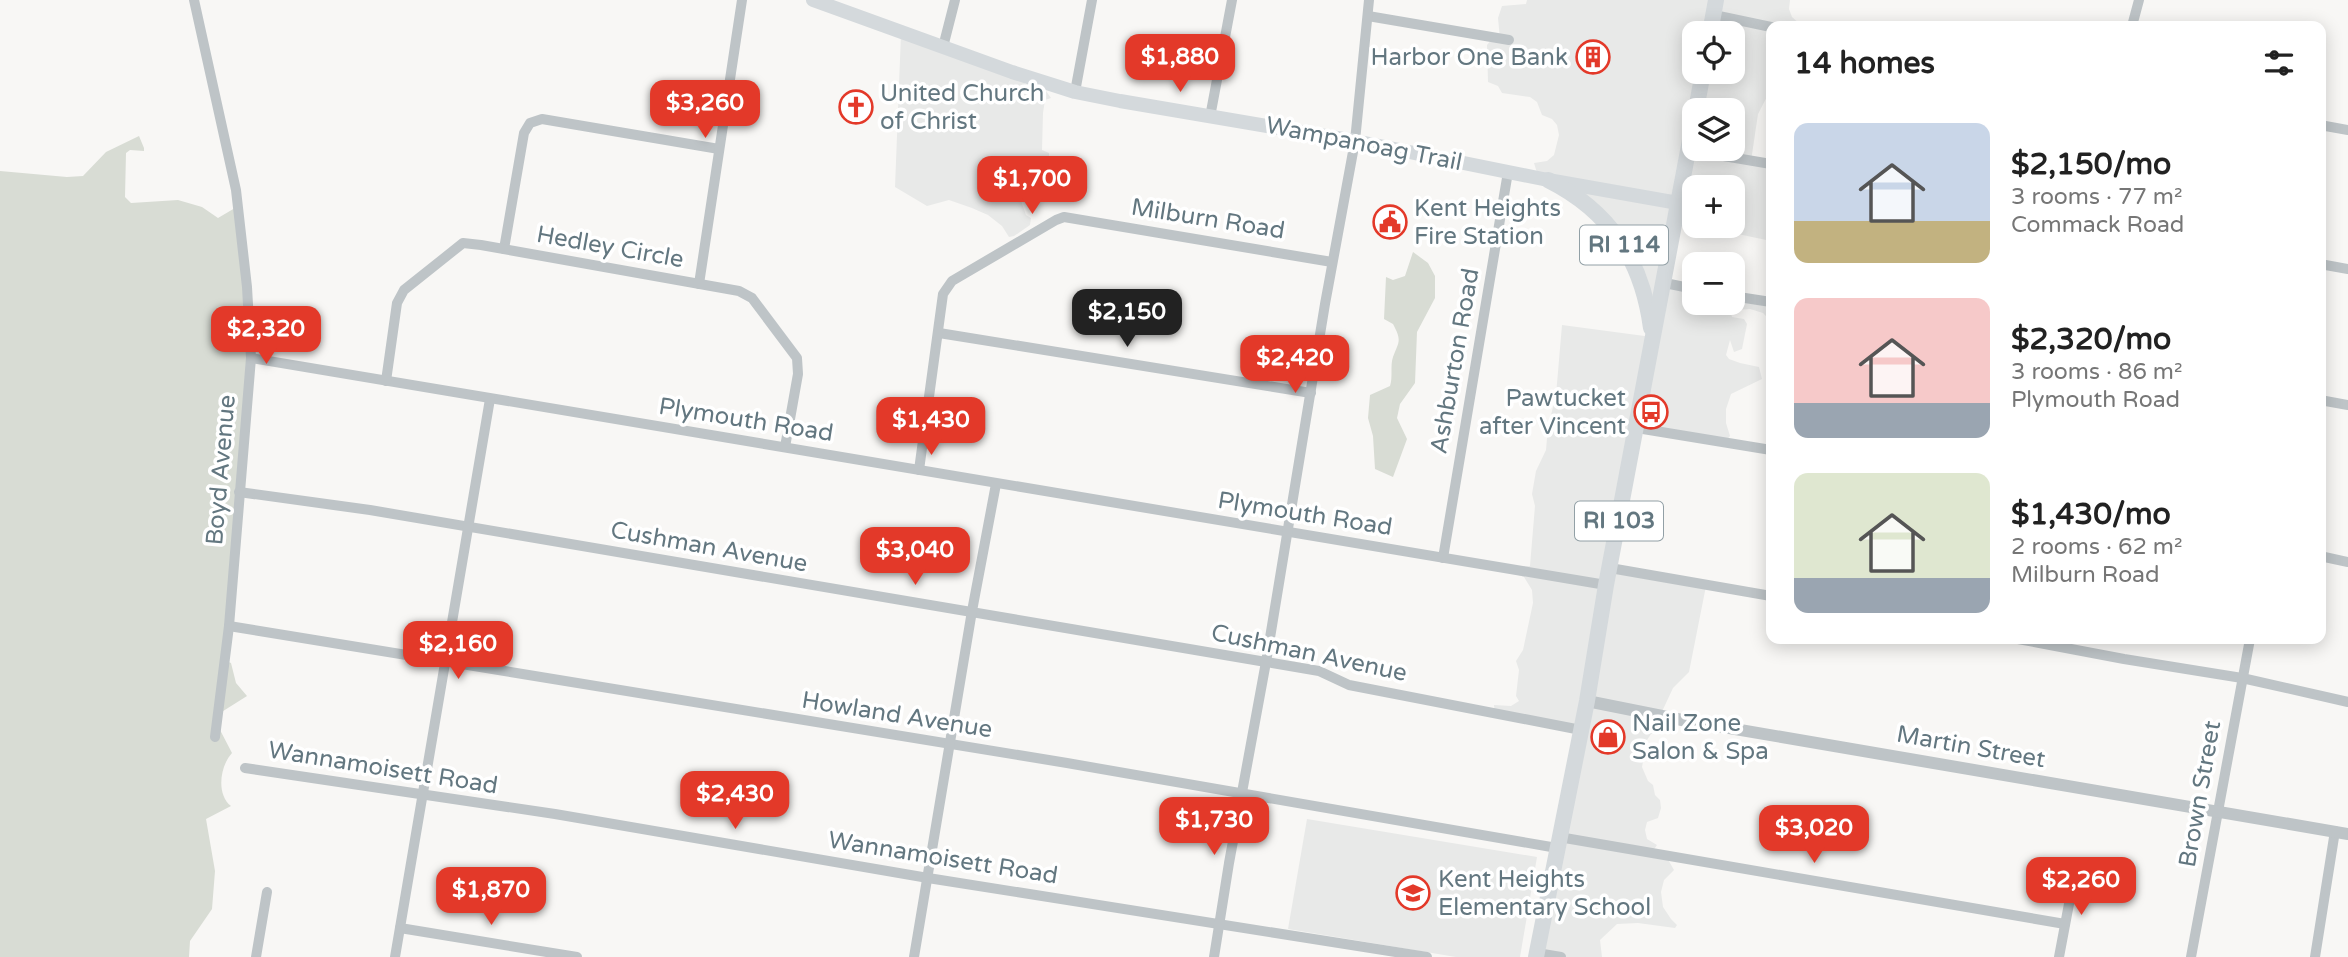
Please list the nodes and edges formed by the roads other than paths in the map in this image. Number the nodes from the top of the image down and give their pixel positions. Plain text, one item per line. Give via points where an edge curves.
1 (194, 0) edge
2 (741, 0) edge
3 (955, 0) edge
4 (1093, 0) edge
5 (1232, 0) edge
6 (1369, 0) edge
7 (2139, 0) edge
8 (816, 1) edge
9 (1715, 7) edge
10 (1368, 16) junction
11 (2133, 21) edge
12 (1766, 25) edge
13 (1509, 40) dead end
14 (943, 47) junction
15 (1075, 92) junction
16 (1210, 117) junction
17 (2326, 126) edge
18 (2348, 130) edge
19 (1355, 141) junction
20 (719, 149) junction
21 (1745, 160) edge
22 (1686, 161) edge
23 (1766, 163) edge
24 (1508, 172) junction
25 (1548, 180) junction
26 (1678, 203) junction
27 (504, 249) junction
28 (1332, 262) junction
29 (2326, 265) edge
30 (2348, 269) edge
31 (699, 284) junction
32 (1665, 284) junction
33 (1682, 287) edge
34 (1745, 298) edge
35 (1766, 301) edge
36 (939, 333) junction
37 (1653, 341) junction
38 (251, 358) junction
39 (386, 381) junction
40 (1311, 393) junction
41 (490, 399) junction
42 (2326, 401) edge
43 (2348, 405) edge
44 (1637, 428) junction
45 (785, 447) junction
46 (1766, 449) edge
47 (919, 470) junction
48 (996, 484) junction
49 (239, 492) junction
50 (467, 527) junction
51 (1288, 532) junction
52 (2326, 557) edge
53 (1443, 558) junction
54 (2348, 562) edge
55 (1610, 568) junction
56 (1606, 585) junction
57 (1766, 595) edge
58 (972, 611) junction
59 (229, 626) junction
60 (2044, 644) edge
61 (2249, 644) edge
62 (446, 662) junction
63 (1266, 662) junction
64 (2242, 678) junction
65 (1587, 701) junction
66 (2348, 702) edge
67 (1581, 730) junction
68 (215, 737) dead end
69 (951, 745) junction
70 (245, 768) dead end
71 (1242, 793) junction
72 (424, 796) junction
73 (2219, 812) junction
74 (2342, 833) edge
75 (1558, 842) junction
76 (2074, 872) dead end
77 (928, 878) junction
78 (267, 892) dead end
79 (2064, 924) junction
80 (1219, 925) junction
81 (400, 928) junction
82 (1536, 955) edge
83 (256, 957) edge
84 (395, 957) edge
85 (577, 957) edge
86 (914, 957) edge
87 (1214, 957) edge
88 (1427, 957) edge
89 (1561, 957) edge
90 (2059, 957) edge
91 (2191, 957) edge
92 (2315, 957) edge

1 - 38 street, Boyd Avenue via 236,190
2 - 20 street
3 - 14 street
4 - 15 street
5 - 16 street
6 - 10 street
7 - 11 street
8 - 14 main road, Wampanoag Trail / RI 114
9 - 12 street
10 - 13 street
10 - 19 street
14 - 15 main road, Wampanoag Trail / RI 114
15 - 16 main road, Wampanoag Trail / RI 114
16 - 19 main road, Wampanoag Trail / RI 114
17 - 18 street
19 - 24 main road, Wampanoag Trail / RI 114
19 - 28 street
20 - 27 street via 542,119 530,123 524,134
20 - 31 street
21 - 23 street
22 - 26 main road, RI 103
24 - 25 main road, Wampanoag Trail / RI 114
24 - 53 street, Ashburton Road
25 - 26 main road, Wampanoag Trail / RI 114
25 - 37 main road, RI 114 via 1593,211 1627,248 1643,284
26 - 32 main road, RI 103
27 - 31 street, Hedley Circle
27 - 39 street, Hedley Circle via 463,243 404,290 397,303
28 - 36 street, Milburn Road via 1064,217 952,281 943,294
28 - 40 street
29 - 30 street
31 - 45 street, Hedley Circle via 752,298 797,358
32 - 33 street
32 - 37 main road, RI 103
34 - 35 street
36 - 40 street
36 - 47 street, Milburn Road
37 - 44 main road, RI 103
38 - 39 street, Plymouth Road
38 - 49 street, Boyd Avenue
39 - 41 street, Plymouth Road
40 - 51 street
41 - 45 street, Plymouth Road
41 - 50 street
42 - 43 street
44 - 46 street
44 - 55 main road, RI 103
45 - 47 street, Plymouth Road
47 - 48 street, Plymouth Road
48 - 51 street, Plymouth Road
48 - 58 street
49 - 50 street, Cushman Avenue
49 - 59 street, Boyd Avenue
50 - 58 street, Cushman Avenue
50 - 62 street
51 - 53 street, Plymouth Road
51 - 63 street
52 - 54 street
53 - 56 street, Plymouth Road
55 - 56 main road, RI 103
55 - 57 street
56 - 65 main road, RI 103
58 - 63 street, Cushman Avenue
58 - 69 street
59 - 62 street, Howland Avenue
59 - 68 street, Boyd Avenue
60 - 64 street
61 - 64 street, Brown Street
62 - 69 street, Howland Avenue
62 - 72 street
63 - 67 street, Cushman Avenue via 1319,671 1349,685
63 - 71 street
64 - 66 street
64 - 73 street, Brown Street
65 - 67 main road, RI 103
65 - 73 street, Martin Street
67 - 75 main road, RI 103
69 - 71 street, Howland Avenue
69 - 77 street
70 - 72 street, Wannamoisett Road
71 - 75 street, Howland Avenue
71 - 80 street
72 - 77 street, Wannamoisett Road
72 - 81 street
73 - 74 street, Martin Street
73 - 91 street, Brown Street
74 - 92 street
75 - 79 street, Howland Avenue
75 - 82 main road, RI 103
76 - 79 street
77 - 80 street, Wannamoisett Road
77 - 86 street
78 - 83 street
79 - 90 street
80 - 87 street
80 - 88 street, Wannamoisett Road
81 - 84 street
81 - 85 street
82 - 89 street

